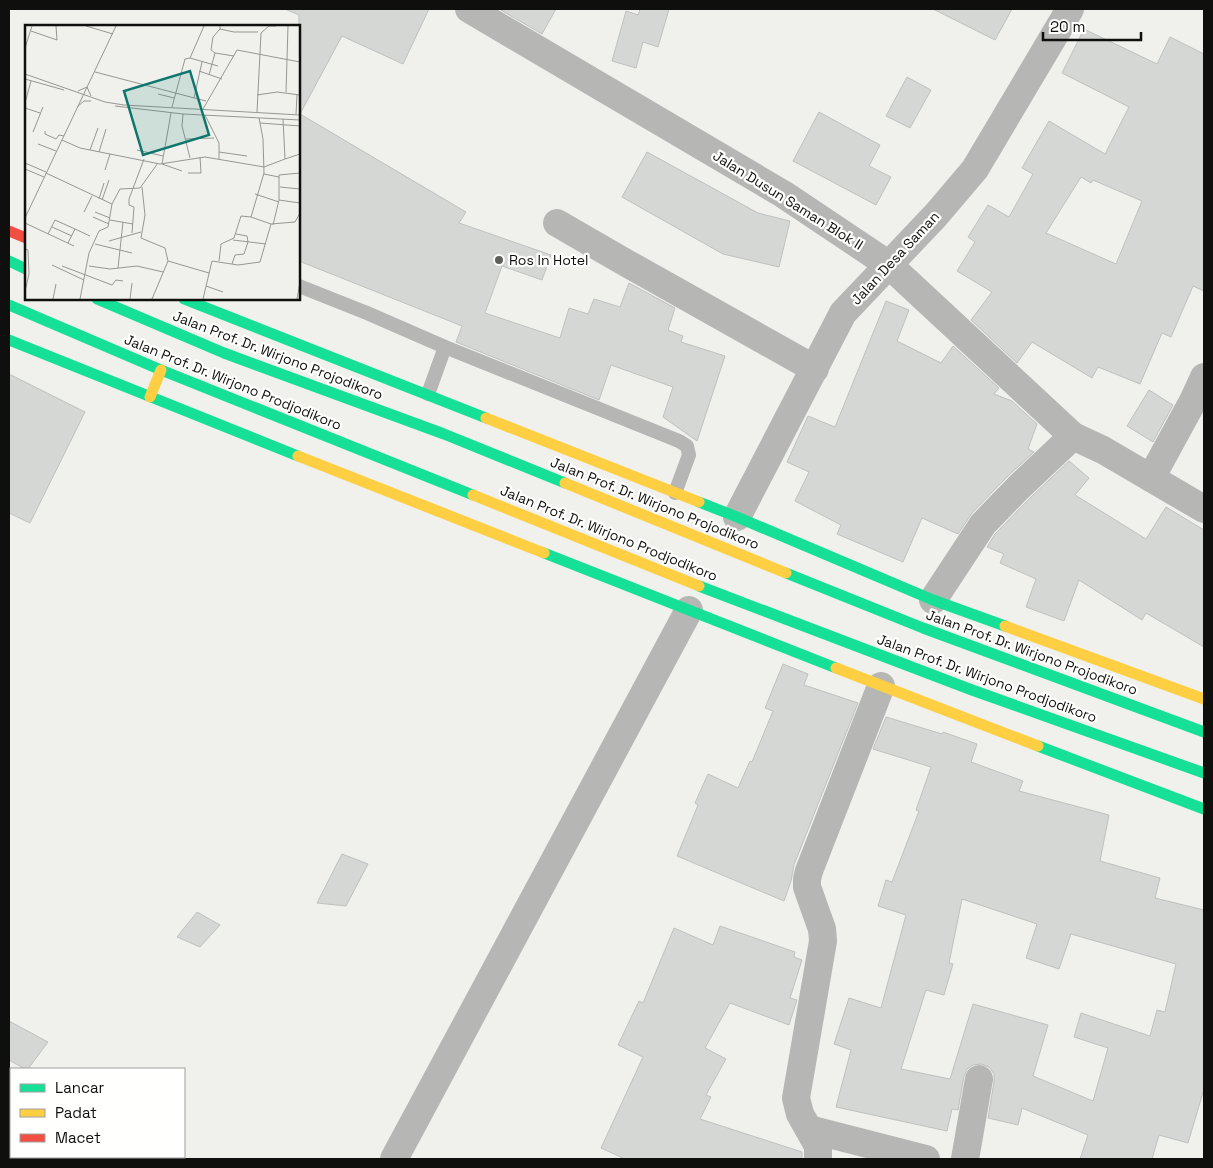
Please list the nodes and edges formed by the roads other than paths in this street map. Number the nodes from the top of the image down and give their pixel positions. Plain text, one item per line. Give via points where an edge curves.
1 (469, 9) edge
2 (1070, 9) edge
3 (557, 223) dead end
4 (9, 231) edge
5 (25, 238) edge
6 (9, 261) edge
7 (889, 266) junction
8 (25, 269) edge
9 (300, 286) edge
10 (99, 300) edge
11 (187, 300) edge
12 (9, 305) edge
13 (9, 340) edge
14 (445, 347) junction
15 (815, 369) junction
16 (161, 370) junction
17 (1204, 377) edge
18 (428, 394) junction
19 (150, 397) junction
20 (1073, 436) junction
21 (1151, 478) junction
22 (675, 493) junction
23 (1204, 509) edge
24 (737, 516) junction
25 (932, 600) junction
26 (690, 610) junction
27 (881, 686) junction
28 (1204, 699) edge
29 (1204, 732) edge
30 (1204, 773) edge
31 (1204, 809) edge
32 (979, 1079) dead end
33 (809, 1129) junction
34 (394, 1159) edge
35 (818, 1159) edge
36 (926, 1159) edge
37 (965, 1159) edge

1 - 7 street, Jalan Dusun Saman Blok II via 783,194
2 - 7 street, Jalan Desa Saman via 975,169
3 - 15 street
4 - 5 main road
6 - 8 main road
7 - 15 street, Jalan Desa Saman via 843,313
7 - 20 street, Jalan Dusun Saman Blok II
9 - 14 lane
10 - 29 main road, Jalan Prof. Dr. Wirjono Projodikoro via 224,353 444,434 923,628
11 - 18 main road
12 - 16 main road, Jalan Prof. Dr. Wirjono Prodjodikoro
13 - 19 main road
14 - 18 lane
14 - 22 lane via 687,446 689,455
15 - 24 street, Jalan Desa Saman
16 - 19 main road
16 - 30 main road, Jalan Prof. Dr. Wirjono Prodjodikoro via 715,592 972,690
17 - 21 street
18 - 22 main road
19 - 26 main road
20 - 21 street, Jalan Dusun Saman Blok II
20 - 25 street via 983,524
21 - 23 street, Jalan Dusun Saman Blok II
22 - 24 main road
24 - 25 main road
25 - 28 main road
26 - 27 main road
26 - 34 street
27 - 31 main road
27 - 33 street via 807,879 823,941 796,1098
32 - 37 street
33 - 35 street via 818,1146
33 - 36 street

